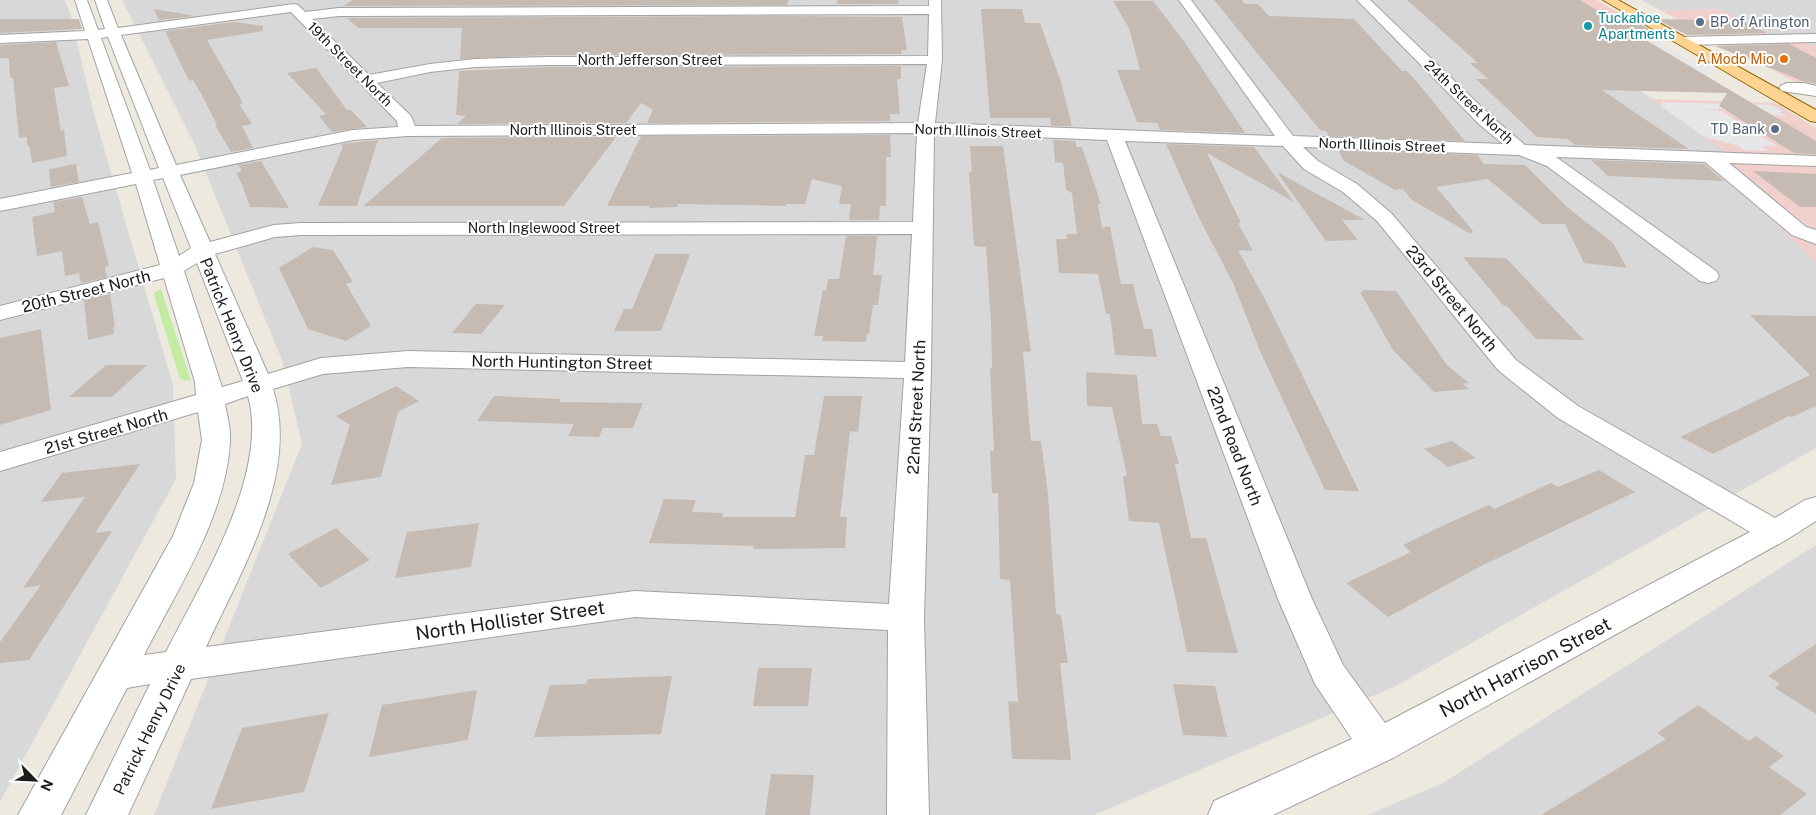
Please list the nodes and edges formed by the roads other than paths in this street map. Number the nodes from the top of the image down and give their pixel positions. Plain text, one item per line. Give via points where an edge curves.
1 (81, 0) edge
2 (101, 0) edge
3 (423, 0) edge
4 (1185, 0) edge
5 (1363, 0) edge
6 (1609, 0) edge
7 (1628, 0) edge
8 (935, 5) edge
9 (295, 8) edge
10 (404, 11) junction
11 (104, 34) junction
12 (1816, 38) edge
13 (0, 39) edge
14 (1681, 41) junction
15 (1703, 41) junction
16 (935, 60) junction
17 (366, 80) junction
18 (1788, 88) joint
19 (125, 94) junction
20 (1813, 94) edge
21 (1816, 117) edge
22 (926, 128) junction
23 (408, 130) junction
24 (1114, 135) junction
25 (1288, 142) junction
26 (1519, 149) junction
27 (1710, 157) junction
28 (1816, 161) edge
29 (170, 171) junction
30 (143, 176) junction
31 (0, 205) edge
32 (923, 228) junction
33 (1816, 238) edge
34 (202, 251) junction
35 (172, 269) junction
36 (1708, 276) dead end
37 (0, 313) edge
38 (918, 370) junction
39 (258, 385) junction
40 (212, 399) junction
41 (0, 462) edge
42 (1816, 507) edge
43 (1775, 532) junction
44 (906, 618) junction
45 (180, 666) junction
46 (116, 674) junction
47 (1379, 746) junction
48 (39, 815) edge
49 (107, 815) edge
50 (908, 815) edge
51 (1229, 815) edge

1 - 11 street, Patrick Henry Drive
2 - 11 street, Patrick Henry Drive
3 - 10 street
4 - 25 street, 23rd Street North
5 - 26 street, 24th Street North via 1486,121
6 - 14 main road
7 - 15 main road
8 - 10 street
8 - 16 street, 22nd Street North
9 - 10 street via 339,12
9 - 11 street
9 - 17 street, 19th Street North
11 - 13 street
11 - 19 street, Patrick Henry Drive
12 - 15 street
14 - 15 street
14 - 21 main road
15 - 18 main road
16 - 17 street, North Jefferson Street via 475,63
16 - 22 street, 22nd Street North
17 - 23 street, 19th Street North via 405,120
18 - 20 street
19 - 29 street, Patrick Henry Drive
19 - 30 street, Patrick Henry Drive
22 - 23 street, North Illinois Street
22 - 24 street, North Illinois Street
22 - 32 street, 22nd Street North
23 - 29 street, North Illinois Street via 353,135
24 - 25 street, North Illinois Street
24 - 47 street, 22nd Road North via 1295,599 1328,672
25 - 26 street, North Illinois Street
25 - 43 street, 23rd Street North via 1311,165 1350,188 1384,217 1508,365 1538,390 1568,412
26 - 27 street, North Illinois Street
26 - 36 street, 24th Street North via 1554,162
27 - 28 street, North Illinois Street
27 - 33 street via 1799,231
29 - 30 street, North Illinois Street
29 - 34 street, Patrick Henry Drive
30 - 31 street
30 - 35 street, Patrick Henry Drive
32 - 34 street, North Inglewood Street via 301,229 274,231
32 - 38 street, 22nd Street North
34 - 35 street, North Inglewood Street
34 - 39 street, Patrick Henry Drive
35 - 37 street, 20th Street North
35 - 40 street, Patrick Henry Drive
38 - 39 street, North Huntington Street via 408,359 321,366
38 - 44 street, 22nd Street North
39 - 40 street, North Huntington Street
39 - 45 street, Patrick Henry Drive via 264,405 266,442 261,474 244,529
40 - 41 street, 21st Street North
40 - 46 street, Patrick Henry Drive via 216,440 209,483 189,536
42 - 43 street, North Harrison Street
43 - 47 street, North Harrison Street
44 - 45 street, North Hollister Street via 635,604
44 - 50 street, 22nd Street North
45 - 46 street, North Hollister Street
45 - 49 street, Patrick Henry Drive
46 - 48 street, Patrick Henry Drive
47 - 51 street, North Harrison Street

